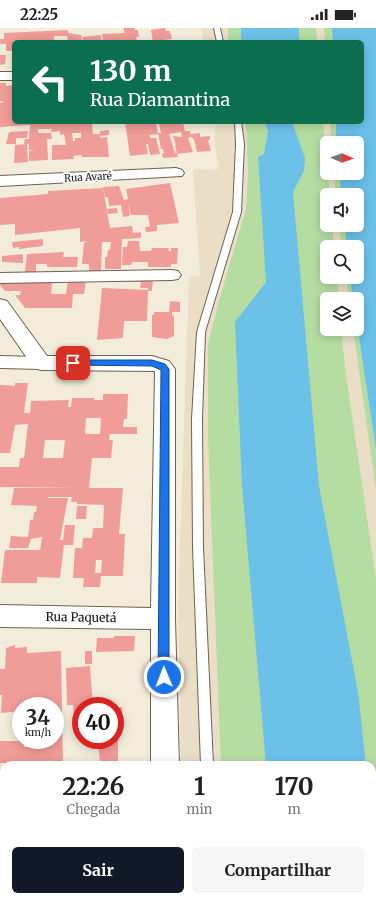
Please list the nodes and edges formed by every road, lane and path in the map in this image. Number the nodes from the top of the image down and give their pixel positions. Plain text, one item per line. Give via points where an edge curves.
1 (217, 28) edge
2 (220, 40) edge
3 (0, 76) edge
4 (12, 76) edge
5 (238, 124) edge
6 (176, 173) dead end
7 (0, 181) edge
8 (172, 275) dead end
9 (0, 278) edge
10 (0, 305) edge
11 (0, 362) edge
12 (41, 363) junction
13 (0, 616) edge
14 (163, 619) junction
15 (164, 761) edge
16 (207, 761) edge

1 - 2 lane
3 - 4 street
5 - 16 lane via 240,144 237,212 201,332 197,420 198,547
6 - 7 street, Rua Avaré
8 - 9 street
10 - 12 street
11 - 12 street
12 - 14 street via 152,363 162,366 166,373
13 - 14 street, Rua Paquetá
14 - 15 street

